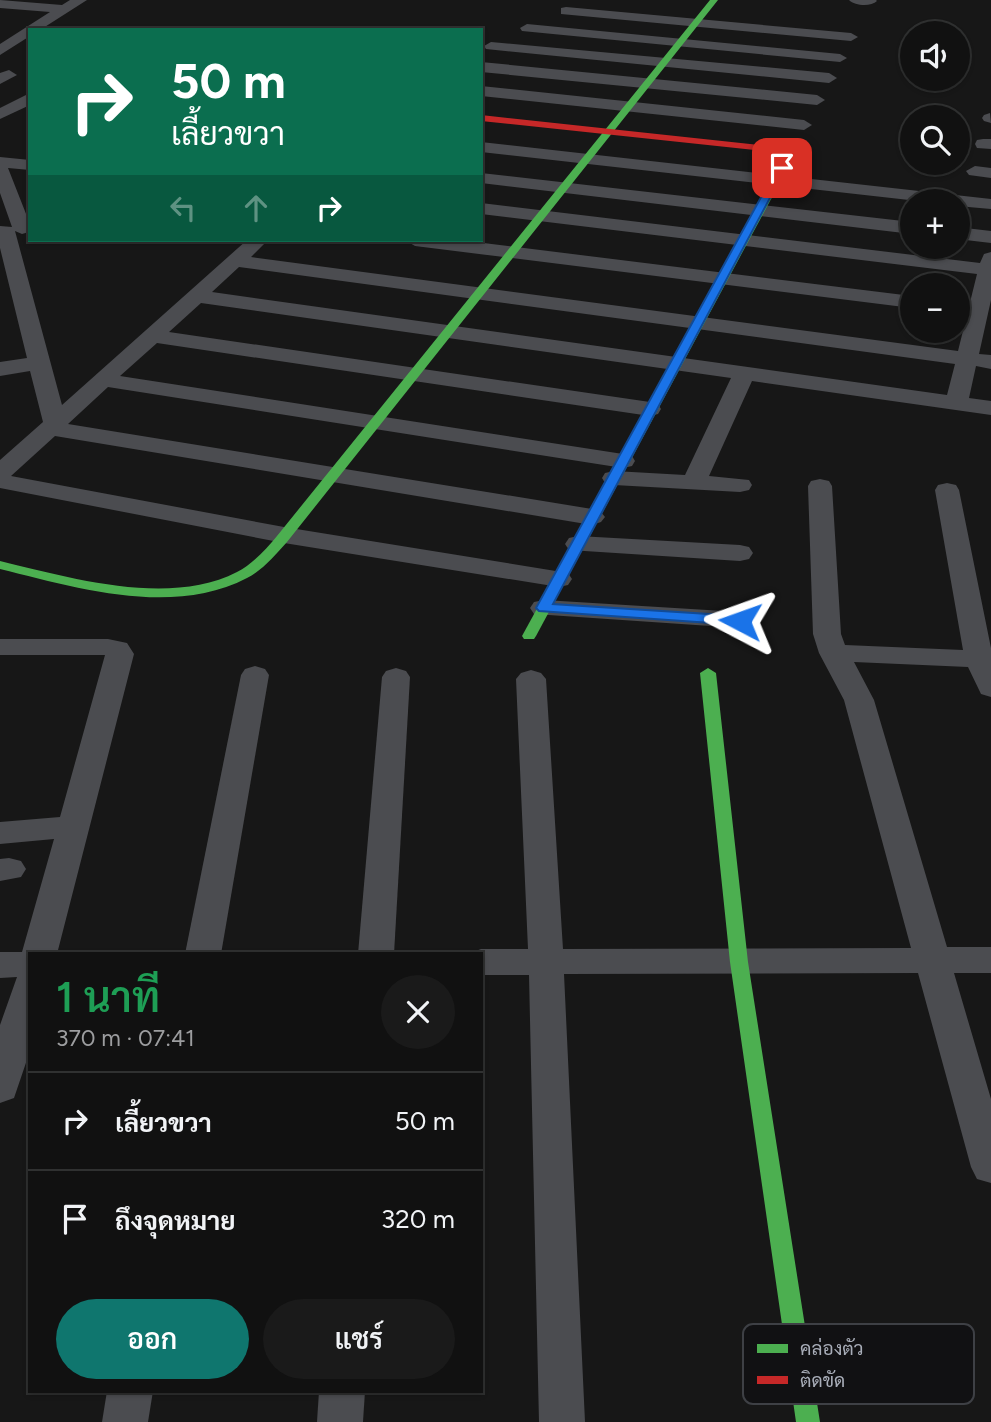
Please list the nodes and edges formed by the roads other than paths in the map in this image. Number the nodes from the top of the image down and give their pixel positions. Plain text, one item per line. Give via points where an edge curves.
1 (80, 0) edge
2 (687, 3) dead end
3 (0, 4) edge
4 (716, 4) edge
5 (64, 9) junction
6 (546, 9) dead end
7 (696, 23) junction
8 (512, 27) dead end
9 (0, 28) edge
10 (33, 28) edge
11 (28, 31) joint
12 (851, 37) dead end
13 (680, 43) junction
14 (491, 46) dead end
15 (0, 51) edge
16 (840, 58) dead end
17 (664, 62) junction
18 (483, 67) edge
19 (829, 78) dead end
20 (648, 83) junction
21 (483, 92) edge
22 (28, 99) edge
23 (817, 100) dead end
24 (629, 107) junction
25 (0, 114) edge
26 (483, 118) edge
27 (804, 125) dead end
28 (609, 132) junction
29 (483, 147) edge
30 (28, 149) edge
31 (587, 159) junction
32 (3, 164) edge
33 (28, 165) edge
34 (483, 178) edge
35 (774, 180) junction
36 (564, 188) junction
37 (991, 204) edge
38 (483, 208) edge
39 (758, 210) junction
40 (542, 215) junction
41 (900, 227) edge
42 (14, 229) edge
43 (970, 235) edge
44 (991, 237) edge
45 (742, 240) junction
46 (256, 242) edge
47 (433, 242) edge
48 (513, 251) junction
49 (237, 261) junction
50 (990, 266) edge
51 (721, 278) junction
52 (479, 293) junction
53 (197, 296) junction
54 (900, 300) edge
55 (976, 310) edge
56 (697, 322) junction
57 (449, 332) junction
58 (153, 336) junction
59 (967, 359) junction
60 (991, 362) edge
61 (41, 363) junction
62 (675, 364) junction
63 (0, 369) edge
64 (744, 373) junction
65 (414, 375) junction
66 (104, 380) junction
67 (956, 403) junction
68 (991, 408) edge
69 (650, 410) junction
70 (375, 424) junction
71 (52, 426) junction
72 (618, 469) junction
73 (0, 473) edge
74 (334, 475) junction
75 (0, 481) edge
76 (694, 482) junction
77 (740, 485) dead end
78 (820, 486) dead end
79 (947, 490) dead end
80 (592, 517) junction
81 (284, 535) junction
82 (578, 544) junction
83 (740, 553) dead end
84 (0, 565) edge
85 (559, 579) junction
86 (544, 608) junction
87 (740, 621) dead end
88 (529, 636) dead end
89 (0, 647) edge
90 (834, 653) junction
91 (979, 659) junction
92 (708, 673) dead end
93 (255, 675) dead end
94 (396, 677) dead end
95 (531, 679) dead end
96 (991, 688) edge
97 (73, 827) junction
98 (0, 833) edge
99 (40, 952) edge
100 (203, 952) edge
101 (376, 952) edge
102 (934, 961) junction
103 (991, 961) edge
104 (483, 962) edge
105 (546, 962) junction
106 (739, 962) junction
107 (28, 964) edge
108 (0, 965) edge
109 (28, 993) edge
110 (0, 1088) edge
111 (991, 1167) edge
112 (793, 1324) edge
113 (130, 1393) edge
114 (342, 1393) edge
115 (805, 1404) edge
116 (125, 1422) edge
117 (340, 1422) edge
118 (562, 1422) edge
119 (808, 1422) edge

1 - 5 street
2 - 4 street
3 - 5 street
4 - 7 street
5 - 10 street
6 - 7 street
7 - 12 street
7 - 13 street
8 - 13 street
9 - 11 street
11 - 15 street
13 - 16 street
13 - 17 street
14 - 17 street
17 - 19 street
17 - 20 street
18 - 20 street
20 - 23 street
20 - 24 street
21 - 24 street
22 - 25 street
24 - 27 street
24 - 28 street
26 - 28 street
28 - 31 street
28 - 35 street via 786,151 789,156
29 - 31 street
30 - 32 street
31 - 35 street
31 - 36 street
32 - 33 street
32 - 42 street
34 - 36 street
35 - 37 street
35 - 39 street
36 - 39 street
36 - 40 street
38 - 40 street
39 - 41 street
39 - 45 street
40 - 45 street
40 - 48 street
42 - 61 street
43 - 44 street
45 - 50 street
45 - 51 street
46 - 49 street
47 - 48 street
48 - 51 street
48 - 52 street
49 - 52 street
49 - 53 street
50 - 55 street
51 - 54 street
51 - 56 street
52 - 56 street
52 - 57 street
53 - 57 street
53 - 58 street
55 - 59 street
56 - 59 street
56 - 62 street
57 - 62 street
57 - 65 street
58 - 65 street
58 - 66 street
59 - 60 street
59 - 67 street
61 - 63 street
61 - 71 street
62 - 64 street
62 - 69 street
64 - 67 street
64 - 76 street
65 - 69 street
65 - 70 street
66 - 70 street
66 - 71 street
67 - 68 street
69 - 72 street
70 - 72 street
70 - 74 street
71 - 73 street
71 - 74 street
72 - 76 street
72 - 80 street
74 - 80 street
74 - 81 street
75 - 81 street
76 - 77 street
78 - 90 street via 827,634
79 - 91 street
80 - 82 street
81 - 84 street via 244,575 209,589 150,592
81 - 85 street
82 - 83 street
82 - 85 street
85 - 86 street
86 - 87 street
86 - 88 street
89 - 97 street via 108,647 120,654
90 - 91 street
90 - 102 street via 859,700
91 - 96 street
92 - 106 street
93 - 100 street
94 - 101 street
95 - 105 street
97 - 98 street
97 - 99 street
102 - 103 street
102 - 106 street
102 - 111 street
104 - 105 street
105 - 106 street
105 - 118 street
106 - 112 street
107 - 108 street
109 - 110 street
113 - 116 street
114 - 117 street
115 - 119 street

